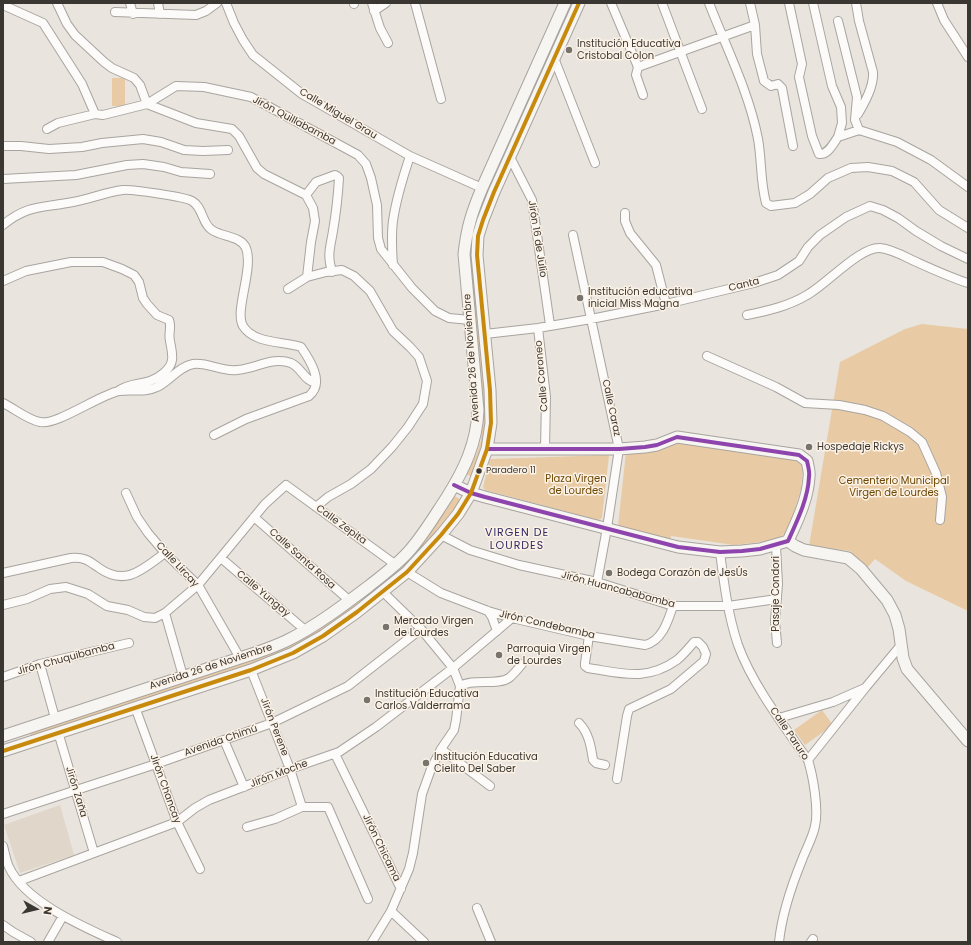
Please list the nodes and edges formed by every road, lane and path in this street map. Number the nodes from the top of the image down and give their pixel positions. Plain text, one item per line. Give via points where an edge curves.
1 (57, 3) edge
2 (130, 3) edge
3 (158, 3) edge
4 (217, 3) edge
5 (226, 3) edge
6 (386, 3) edge
7 (415, 3) edge
8 (564, 3) edge
9 (579, 3) edge
10 (611, 3) edge
11 (662, 3) edge
12 (709, 3) edge
13 (750, 3) edge
14 (789, 3) edge
15 (813, 3) edge
16 (856, 3) edge
17 (937, 3) edge
18 (3, 5) edge
19 (18, 6) edge
20 (373, 7) edge
21 (115, 12) dead end
22 (133, 14) junction
23 (160, 14) junction
24 (838, 21) dead end
25 (755, 25) junction
26 (722, 36) junction
27 (388, 44) dead end
28 (681, 51) junction
29 (968, 57) edge
30 (554, 58) junction
31 (638, 67) junction
32 (643, 95) dead end
33 (441, 99) dead end
34 (521, 101) junction
35 (147, 104) junction
36 (532, 107) junction
37 (702, 109) dead end
38 (95, 114) junction
39 (855, 120) junction
40 (47, 129) dead end
41 (859, 130) junction
42 (838, 137) junction
43 (3, 146) edge
44 (793, 146) dead end
45 (228, 150) dead end
46 (410, 156) junction
47 (510, 157) junction
48 (595, 163) dead end
49 (210, 174) dead end
50 (3, 179) edge
51 (968, 187) edge
52 (482, 188) junction
53 (306, 195) junction
54 (625, 213) dead end
55 (3, 225) edge
56 (968, 228) edge
57 (572, 235) dead end
58 (968, 259) edge
59 (393, 265) junction
60 (332, 272) junction
61 (307, 278) junction
62 (3, 281) edge
63 (968, 283) edge
64 (288, 289) dead end
65 (666, 304) junction
66 (746, 315) dead end
67 (591, 319) junction
68 (470, 320) junction
69 (550, 326) junction
70 (538, 328) junction
71 (485, 334) junction
72 (707, 356) dead end
73 (316, 383) junction
74 (118, 391) junction
75 (3, 403) edge
76 (214, 435) dead end
77 (487, 449) junction
78 (545, 449) junction
79 (620, 449) junction
80 (454, 485) junction
81 (126, 493) dead end
82 (471, 493) junction
83 (316, 507) junction
84 (254, 517) junction
85 (940, 520) dead end
86 (607, 528) junction
87 (441, 535) junction
88 (788, 541) junction
89 (776, 546) junction
90 (720, 552) junction
91 (165, 553) junction
92 (221, 558) junction
93 (396, 565) junction
94 (407, 572) junction
95 (3, 574) edge
96 (597, 582) junction
97 (198, 585) junction
98 (383, 592) junction
99 (777, 599) junction
100 (350, 601) junction
101 (3, 605) edge
102 (673, 606) junction
103 (728, 606) junction
104 (488, 611) junction
105 (165, 613) junction
106 (512, 618) junction
107 (421, 629) junction
108 (306, 630) junction
109 (496, 631) junction
110 (589, 636) junction
111 (130, 643) dead end
112 (777, 643) dead end
113 (901, 645) junction
114 (240, 658) junction
115 (40, 664) junction
116 (522, 664) dead end
117 (453, 668) junction
118 (251, 670) junction
119 (183, 676) junction
120 (3, 677) edge
121 (460, 686) junction
122 (866, 687) junction
123 (135, 707) junction
124 (55, 718) junction
125 (779, 718) junction
126 (272, 723) junction
127 (579, 724) dead end
128 (14, 732) junction
129 (58, 732) junction
130 (3, 736) edge
131 (224, 740) junction
132 (968, 742) edge
133 (19, 746) junction
134 (441, 749) junction
135 (3, 751) edge
136 (334, 754) junction
137 (808, 760) junction
138 (156, 764) junction
139 (605, 765) dead end
140 (290, 769) junction
141 (617, 779) dead end
142 (490, 786) dead end
143 (244, 787) junction
144 (76, 790) junction
145 (302, 807) junction
146 (3, 814) edge
147 (177, 822) junction
148 (247, 827) dead end
149 (3, 846) edge
150 (94, 853) junction
151 (200, 868) dead end
152 (6, 869) edge
153 (19, 881) junction
154 (401, 889) junction
155 (368, 899) dead end
156 (477, 908) dead end
157 (391, 910) junction
158 (63, 916) junction
159 (3, 925) edge
160 (107, 940) edge
161 (31, 942) edge
162 (48, 942) edge
163 (117, 942) edge
164 (372, 942) edge
165 (424, 942) edge
166 (491, 942) edge
167 (779, 942) edge

1 - 35 street via 75,34 112,68 134,78 140,85
2 - 22 street
3 - 23 street
4 - 23 street via 196,15
5 - 46 street, Calle Miguel Grau via 234,23 253,55 302,94
6 - 20 street
7 - 33 street
8 - 34 main road, Avenida 26 de Noviembre
9 - 30 main road, Avenida 26 de Noviembre
10 - 31 street
11 - 28 street
12 - 26 street
13 - 25 street
14 - 42 street via 802,64 799,78 812,136 819,154 827,152
15 - 42 street via 832,86 841,107 842,123
16 - 39 street via 873,78
17 - 29 street via 944,20
18 - 19 street
19 - 38 street via 43,23 82,84
20 - 27 street
21 - 22 street
22 - 23 street
24 - 39 street via 857,97
25 - 26 street
25 - 44 street via 757,54 764,81 771,86 778,84 782,88
26 - 28 street
26 - 56 street via 744,90 758,139 766,203 771,206 795,203 828,178 851,168 868,166 892,171 914,182 939,210
28 - 31 street
28 - 37 street
30 - 36 main road, Avenida 26 de Noviembre
30 - 48 street
31 - 32 street via 636,75
34 - 36 main road
34 - 52 main road, Avenida 26 de Noviembre
35 - 38 street, Jirón Quillabamba via 103,115
35 - 53 street via 196,123 232,129 239,136 257,168
35 - 59 street, Jirón Quillabamba via 176,86 204,88 251,97 358,155 366,164 372,178 381,249
36 - 47 main road, Avenida 26 de Noviembre
38 - 40 street, Jirón Quillabamba via 58,123
39 - 41 street
41 - 42 street
41 - 51 street via 897,142 931,160
43 - 45 street via 49,149 144,139 184,150
46 - 52 street, Calle Miguel Grau
46 - 59 street via 393,221
47 - 69 street, Jirón 16 de Julio via 532,200
47 - 71 main road, Avenida 26 de Noviembre via 478,236 477,255
49 - 50 street via 181,172 143,164 76,175
52 - 68 main road, Avenida 26 de Noviembre via 466,232 464,254
53 - 60 street via 316,182 338,176 338,201 329,249
53 - 61 street via 313,208 315,221
54 - 65 street via 630,233 656,265
55 - 73 street via 30,209 125,190 168,195 192,201 210,230 240,241 246,249 247,271 240,318 243,326 264,340 301,347 310,360
57 - 67 street, Calle Caraz
58 - 65 street, Canta via 940,246 898,218 870,206 846,217 820,235 799,261 778,275
59 - 68 street, Jirón Quillabamba via 436,311 449,318
60 - 61 street
60 - 83 street via 342,270 354,276 370,291 393,332 419,357 427,381 423,404 392,447 371,469
61 - 64 street
62 - 74 street via 26,271 71,262 103,262 134,275 147,304 171,324 168,334 172,362 151,381 129,384
63 - 66 street via 898,253 881,248 874,249 842,267 806,296 770,310
65 - 67 street, Canta
67 - 69 street, Canta
67 - 79 street, Calle Caraz
68 - 80 main road, Avenida 26 de Noviembre via 477,421 472,448
69 - 70 street, Canta
70 - 71 street, Canta
70 - 78 street, Calle Coroneo via 546,397
71 - 77 main road, Avenida 26 de Noviembre via 491,416
72 - 85 street via 776,387 805,404 839,405 864,410 883,416 910,432 922,442 936,473 942,497
73 - 74 street via 308,380 300,368 283,361 236,371 193,364 149,390
73 - 76 street via 315,392 309,396 246,419
74 - 75 street via 42,423
77 - 78 main road
77 - 82 main road, Avenida 26 de Noviembre
78 - 79 main road
79 - 86 street, Calle Caraz
79 - 88 main road via 657,445 677,437 799,455 807,461 809,476 806,495
80 - 82 main road
80 - 93 main road, Avenida 26 de Noviembre via 417,542
81 - 91 street, Calle Lircay via 140,522
82 - 86 main road
82 - 87 main road, Avenida 26 de Noviembre
83 - 84 street, Calle Zepita via 286,485
83 - 93 street, Calle Zepita
84 - 92 street
84 - 100 street, Calle Santa Rosa
86 - 90 main road via 678,547
86 - 96 street, Calle Caraz
87 - 94 main road, Avenida 26 de Noviembre
87 - 96 street, Jirón Huancababamba via 470,550 519,565
88 - 89 main road
88 - 113 main road via 804,550 848,558 861,569 887,600 895,615
89 - 90 main road via 760,550
89 - 99 street, Pasaje Condori
90 - 103 street, Calle Paruro
91 - 95 street via 141,570 126,576 109,575 80,557
91 - 97 street, Calle Lircay
92 - 97 street
92 - 108 street, Calle Yungay
93 - 100 main road, Avenida 26 de Noviembre
94 - 98 main road, Avenida 26 de Noviembre
94 - 104 street, Jirón Condebamba via 441,593
96 - 102 street, Jirón Huancababamba
97 - 105 street
97 - 114 street, Calle Lircay
98 - 107 street
98 - 118 main road, Avenida 26 de Noviembre via 323,636 293,653
99 - 103 street, Jirón Huancababamba
99 - 112 street, Pasaje Condori
100 - 108 main road, Avenida 26 de Noviembre
101 - 105 street via 27,599 50,589 66,588 88,594 107,606 128,610 144,617 155,618
102 - 103 street, Jirón Huancababamba
102 - 110 street, Jirón Condebamba via 658,638 646,646
103 - 125 street, Calle Paruro via 747,665
104 - 106 street, Jirón Condebamba
104 - 109 street
105 - 119 street
106 - 109 street, Jirón Moche
106 - 110 street, Jirón Condebamba
107 - 117 street
107 - 126 street, Avenida Chimú via 348,686
108 - 114 main road, Avenida 26 de Noviembre via 270,648
109 - 117 street, Jirón Moche
110 - 141 street via 585,663 588,668 644,674 662,669 678,659 694,642 698,642 706,654 704,661 671,689 629,709
111 - 115 street, Jirón Chuquibamba
113 - 122 street
113 - 132 main road via 907,669
114 - 119 main road, Avenida 26 de Noviembre
115 - 120 street, Jirón Chuquibamba
115 - 124 street
116 - 121 street via 507,679 467,682
117 - 121 street
117 - 136 street, Jirón Moche via 376,727
118 - 123 main road, Avenida 26 de Noviembre
118 - 126 street, Jirón Perene
119 - 124 main road, Avenida 26 de Noviembre
121 - 134 street via 454,730
122 - 125 street via 833,702
122 - 137 street
123 - 129 main road, Avenida 26 de Noviembre
123 - 138 street, Jirón Chancay
124 - 128 main road, Avenida 26 de Noviembre
125 - 137 street, Calle Paruro
126 - 131 street, Avenida Chimú
126 - 140 street, Jirón Perene
127 - 139 street via 585,729 593,760
128 - 130 main road, Avenida 26 de Noviembre
128 - 133 main road
129 - 133 main road, Avenida 26 de Noviembre
129 - 144 street, Jirón Zaña
131 - 138 street, Avenida Chimú
131 - 143 street
133 - 135 main road, Avenida 26 de Noviembre
134 - 142 street
134 - 154 street via 430,769 422,794 413,853
136 - 140 street, Jirón Moche
136 - 154 street, Jirón Chicama
137 - 167 street, Calle Paruro via 817,813 815,826 790,890 780,927
138 - 144 street, Avenida Chimú
138 - 147 street, Jirón Chancay
140 - 143 street, Jirón Moche
140 - 145 street, Jirón Perene
143 - 147 street, Jirón Moche via 209,800
144 - 146 street, Avenida Chimú
144 - 150 street, Jirón Zaña
145 - 148 street via 275,819
145 - 155 street via 328,807
147 - 150 street, Jirón Moche
147 - 151 street, Jirón Chancay
149 - 152 street
150 - 153 street, Jirón Moche
152 - 153 street
153 - 158 street
154 - 157 street, Jirón Chicama
156 - 166 street
157 - 164 street, Jirón Chicama
157 - 165 street
158 - 160 street
158 - 162 street
159 - 161 street
160 - 163 street

